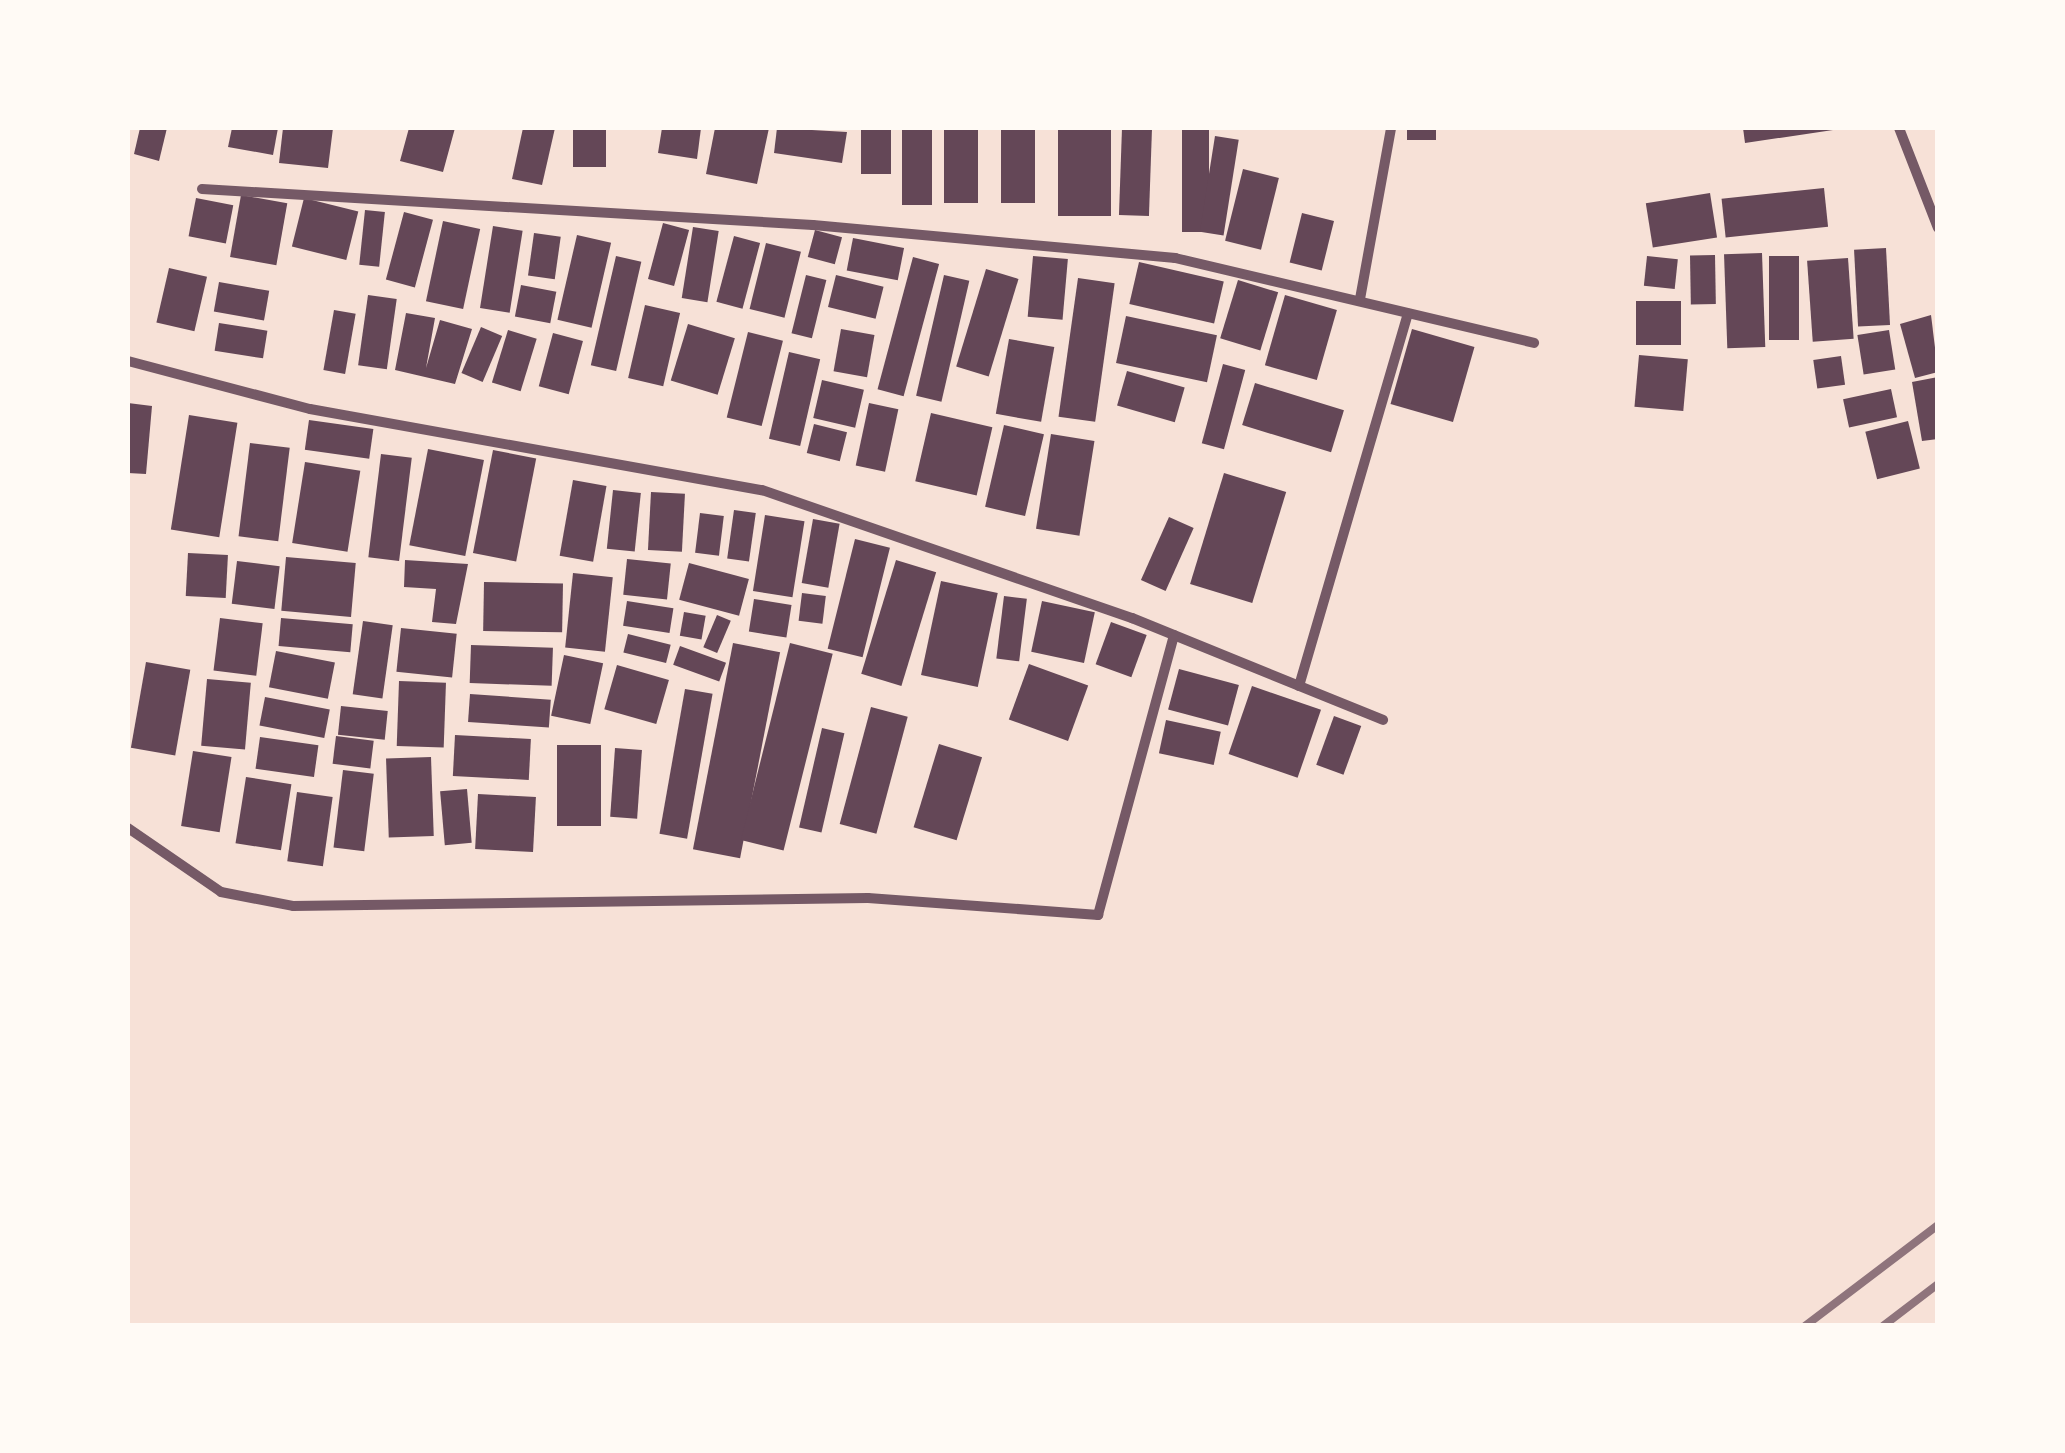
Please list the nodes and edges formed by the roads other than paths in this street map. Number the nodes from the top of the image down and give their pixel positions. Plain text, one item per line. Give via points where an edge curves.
1 (1391, 128) edge
2 (1898, 128) edge
3 (202, 189) dead end
4 (1938, 228) edge
5 (1360, 300) junction
6 (1408, 314) junction
7 (1534, 343) dead end
8 (128, 362) edge
9 (1174, 635) junction
10 (1299, 686) junction
11 (1383, 720) dead end
12 (128, 828) edge

1 - 5 street
2 - 4 street
3 - 5 street via 814,225 1175,258
5 - 6 street
6 - 7 street
6 - 10 street
8 - 9 street via 310,410 762,490
9 - 10 street
9 - 12 street via 1098,915 868,898 293,906 221,892
10 - 11 street

